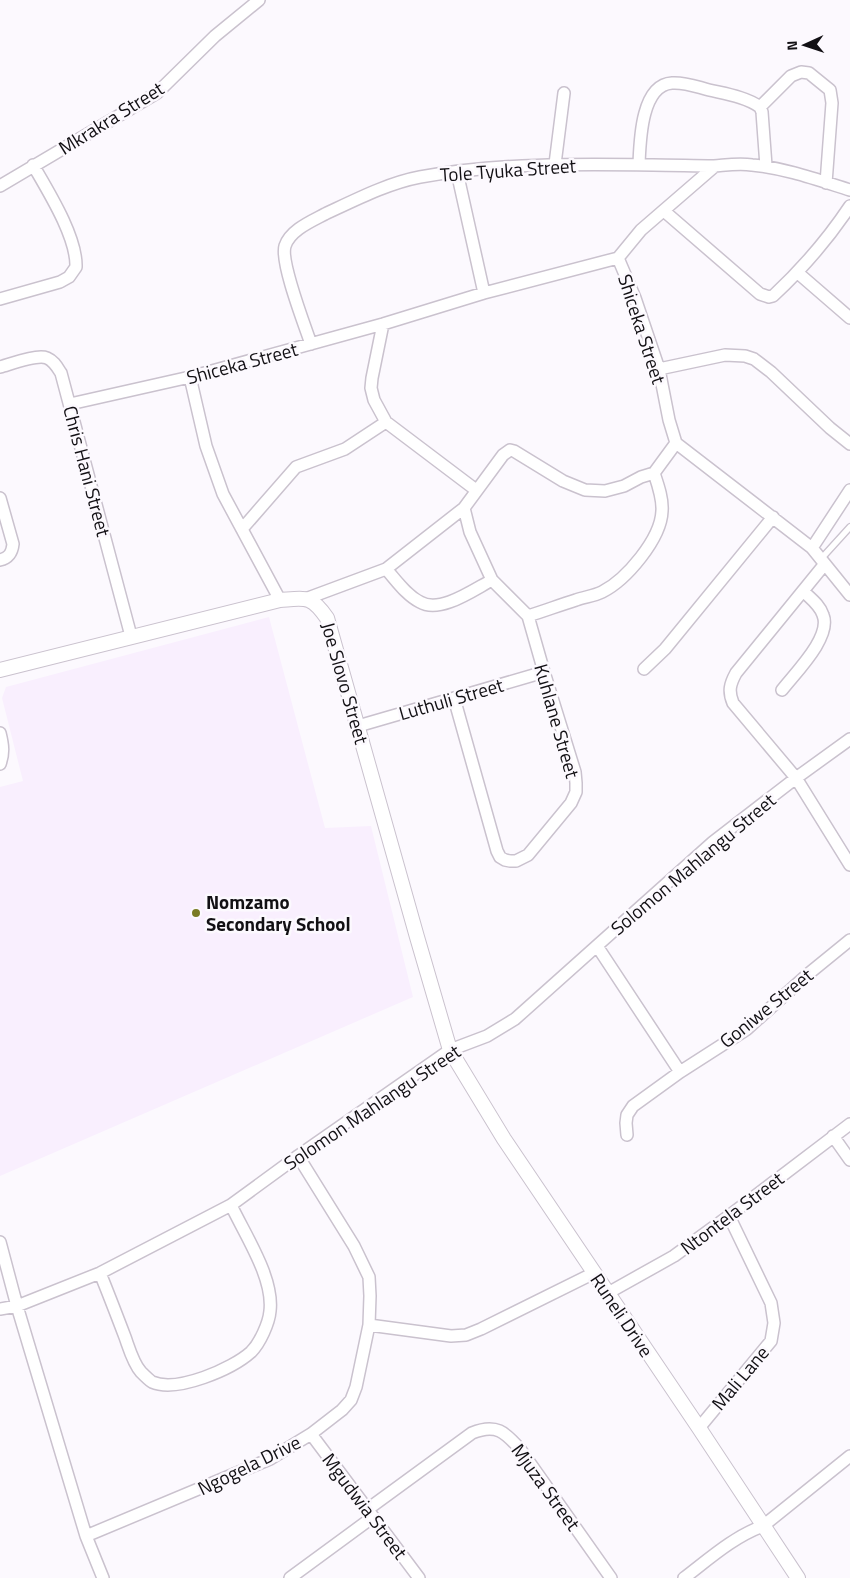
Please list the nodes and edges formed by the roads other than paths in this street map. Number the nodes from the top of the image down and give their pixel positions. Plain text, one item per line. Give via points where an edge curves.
1 (259, 0) edge
2 (564, 93) dead end
3 (760, 107) junction
4 (555, 164) junction
5 (639, 164) junction
6 (33, 166) junction
7 (715, 166) junction
8 (766, 166) junction
9 (457, 172) junction
10 (826, 182) junction
11 (0, 186) edge
12 (850, 190) edge
13 (850, 206) edge
14 (664, 211) junction
15 (618, 258) junction
16 (798, 273) junction
17 (484, 293) junction
18 (0, 299) edge
19 (850, 318) edge
20 (383, 324) junction
21 (311, 344) junction
22 (0, 367) edge
23 (659, 369) junction
24 (190, 377) junction
25 (70, 404) junction
26 (386, 422) junction
27 (676, 443) junction
28 (850, 444) edge
29 (654, 473) junction
30 (476, 490) junction
31 (850, 490) edge
32 (0, 498) edge
33 (464, 508) junction
34 (773, 518) junction
35 (850, 527) edge
36 (242, 529) junction
37 (812, 548) junction
38 (0, 560) edge
39 (822, 562) junction
40 (386, 569) junction
41 (492, 580) junction
42 (803, 591) junction
43 (850, 595) edge
44 (308, 598) junction
45 (280, 600) junction
46 (528, 616) junction
47 (131, 636) junction
48 (644, 669) dead end
49 (0, 670) edge
50 (544, 672) junction
51 (782, 690) dead end
52 (454, 698) junction
53 (358, 726) junction
54 (0, 733) edge
55 (850, 740) edge
56 (0, 764) edge
57 (796, 778) junction
58 (850, 865) edge
59 (850, 940) edge
60 (596, 946) junction
61 (450, 1050) junction
62 (680, 1072) junction
63 (850, 1124) edge
64 (627, 1135) dead end
65 (833, 1136) junction
66 (298, 1156) junction
67 (850, 1160) edge
68 (231, 1206) junction
69 (729, 1216) junction
70 (0, 1242) edge
71 (100, 1273) junction
72 (594, 1273) junction
73 (608, 1293) junction
74 (17, 1306) junction
75 (0, 1309) edge
76 (369, 1326) junction
77 (699, 1428) junction
78 (311, 1434) junction
79 (850, 1456) edge
80 (370, 1513) junction
81 (763, 1526) junction
82 (86, 1536) junction
83 (103, 1578) edge
84 (290, 1578) edge
85 (419, 1578) edge
86 (611, 1578) edge
87 (684, 1578) edge
88 (798, 1578) edge

1 - 6 street, Mkrakra Street via 215,36 157,93
2 - 4 street
3 - 5 street via 737,97 684,83 660,86 648,102
3 - 8 street
3 - 10 street via 791,76 801,72 809,73 830,90 832,103
4 - 5 street, Tole Tyuka Street
4 - 9 street, Tole Tyuka Street
5 - 7 street, Tole Tyuka Street
6 - 11 street, Mkrakra Street
6 - 18 street via 63,219 76,267 69,277 60,282
7 - 8 street, Tole Tyuka Street
7 - 14 street
8 - 10 street, Tole Tyuka Street
9 - 17 street
9 - 21 street, Tole Tyuka Street via 419,177 382,189 308,223 289,239 285,247 285,263
10 - 12 street, Tole Tyuka Street
13 - 16 street
14 - 15 street via 641,230
14 - 16 street via 764,296 773,296
15 - 17 street, Shiceka Street
15 - 23 street, Shiceka Street
16 - 19 street
17 - 20 street, Shiceka Street
20 - 21 street, Shiceka Street
20 - 26 street via 371,388
21 - 24 street, Shiceka Street
22 - 25 street, Chris Hani Street via 42,357 49,359 61,373
23 - 27 street, Shiceka Street
23 - 28 street via 725,355 745,356 771,372
24 - 25 street, Shiceka Street
24 - 36 street via 213,468 222,494
25 - 47 street, Chris Hani Street
26 - 30 street
26 - 36 street via 345,449 296,467
27 - 29 street
27 - 34 street
29 - 30 street via 610,490 585,490 510,450
29 - 46 street via 661,500 661,519 654,538 636,563 600,593
30 - 33 street
31 - 37 street
32 - 38 street via 13,544 10,555
33 - 40 street
33 - 41 street via 470,532
34 - 37 street
34 - 48 street via 665,649
35 - 39 lane
36 - 45 street
37 - 39 street
39 - 42 street
39 - 43 street
40 - 41 street via 420,603 435,606 446,604
40 - 44 street
41 - 46 street
42 - 51 street via 820,608 824,616 824,630 814,649
42 - 57 street via 736,673 730,688 733,703
44 - 45 street
44 - 53 street, Joe Slovo Street via 327,618
45 - 47 street
46 - 50 street, Kuhlane Street
47 - 49 street
50 - 52 street, Luthuli Street
50 - 52 street, Kuhlane Street via 575,772 576,792 571,803 528,854 516,861 505,860 497,851
52 - 53 street, Luthuli Street
53 - 61 street, Joe Slovo Street
54 - 56 street via 3,755
55 - 57 street, Solomon Mahlangu Street
57 - 58 street
57 - 60 street, Solomon Mahlangu Street via 713,842
59 - 62 street, Goniwe Street via 747,1029
60 - 61 street, Solomon Mahlangu Street via 515,1019 487,1036
60 - 62 street
61 - 66 street, Solomon Mahlangu Street
61 - 72 street, Runeli Drive via 504,1139
62 - 64 street, Goniwe Street via 633,1106 627,1115
63 - 65 street, Ntontela Street
65 - 67 street
65 - 69 street, Ntontela Street
66 - 68 street, Solomon Mahlangu Street
66 - 76 street, Ngogela Drive via 363,1262 369,1277
68 - 71 street, Solomon Mahlangu Street
68 - 71 street via 266,1275 270,1294 270,1312 264,1330 253,1350 235,1364 183,1383 152,1382 140,1371
69 - 73 street, Ntontela Street via 674,1256
69 - 77 street, Mali Lane via 771,1303 774,1332 761,1354
70 - 74 street
71 - 74 street, Solomon Mahlangu Street
72 - 73 street, Runeli Drive
72 - 76 street via 466,1335
73 - 77 street, Runeli Drive
74 - 75 street, Solomon Mahlangu Street
74 - 82 street
76 - 78 street, Ngogela Drive via 351,1400
77 - 81 street, Runeli Drive
78 - 80 street, Mgudwia Street
78 - 82 street, Ngogela Drive via 270,1459
79 - 81 street
80 - 84 street, Mjuza Street
80 - 85 street, Mgudwia Street
80 - 86 street, Mjuza Street via 472,1433 483,1428 496,1430 507,1434 520,1449
81 - 87 street via 737,1539
81 - 88 street, Runeli Drive
82 - 83 street

